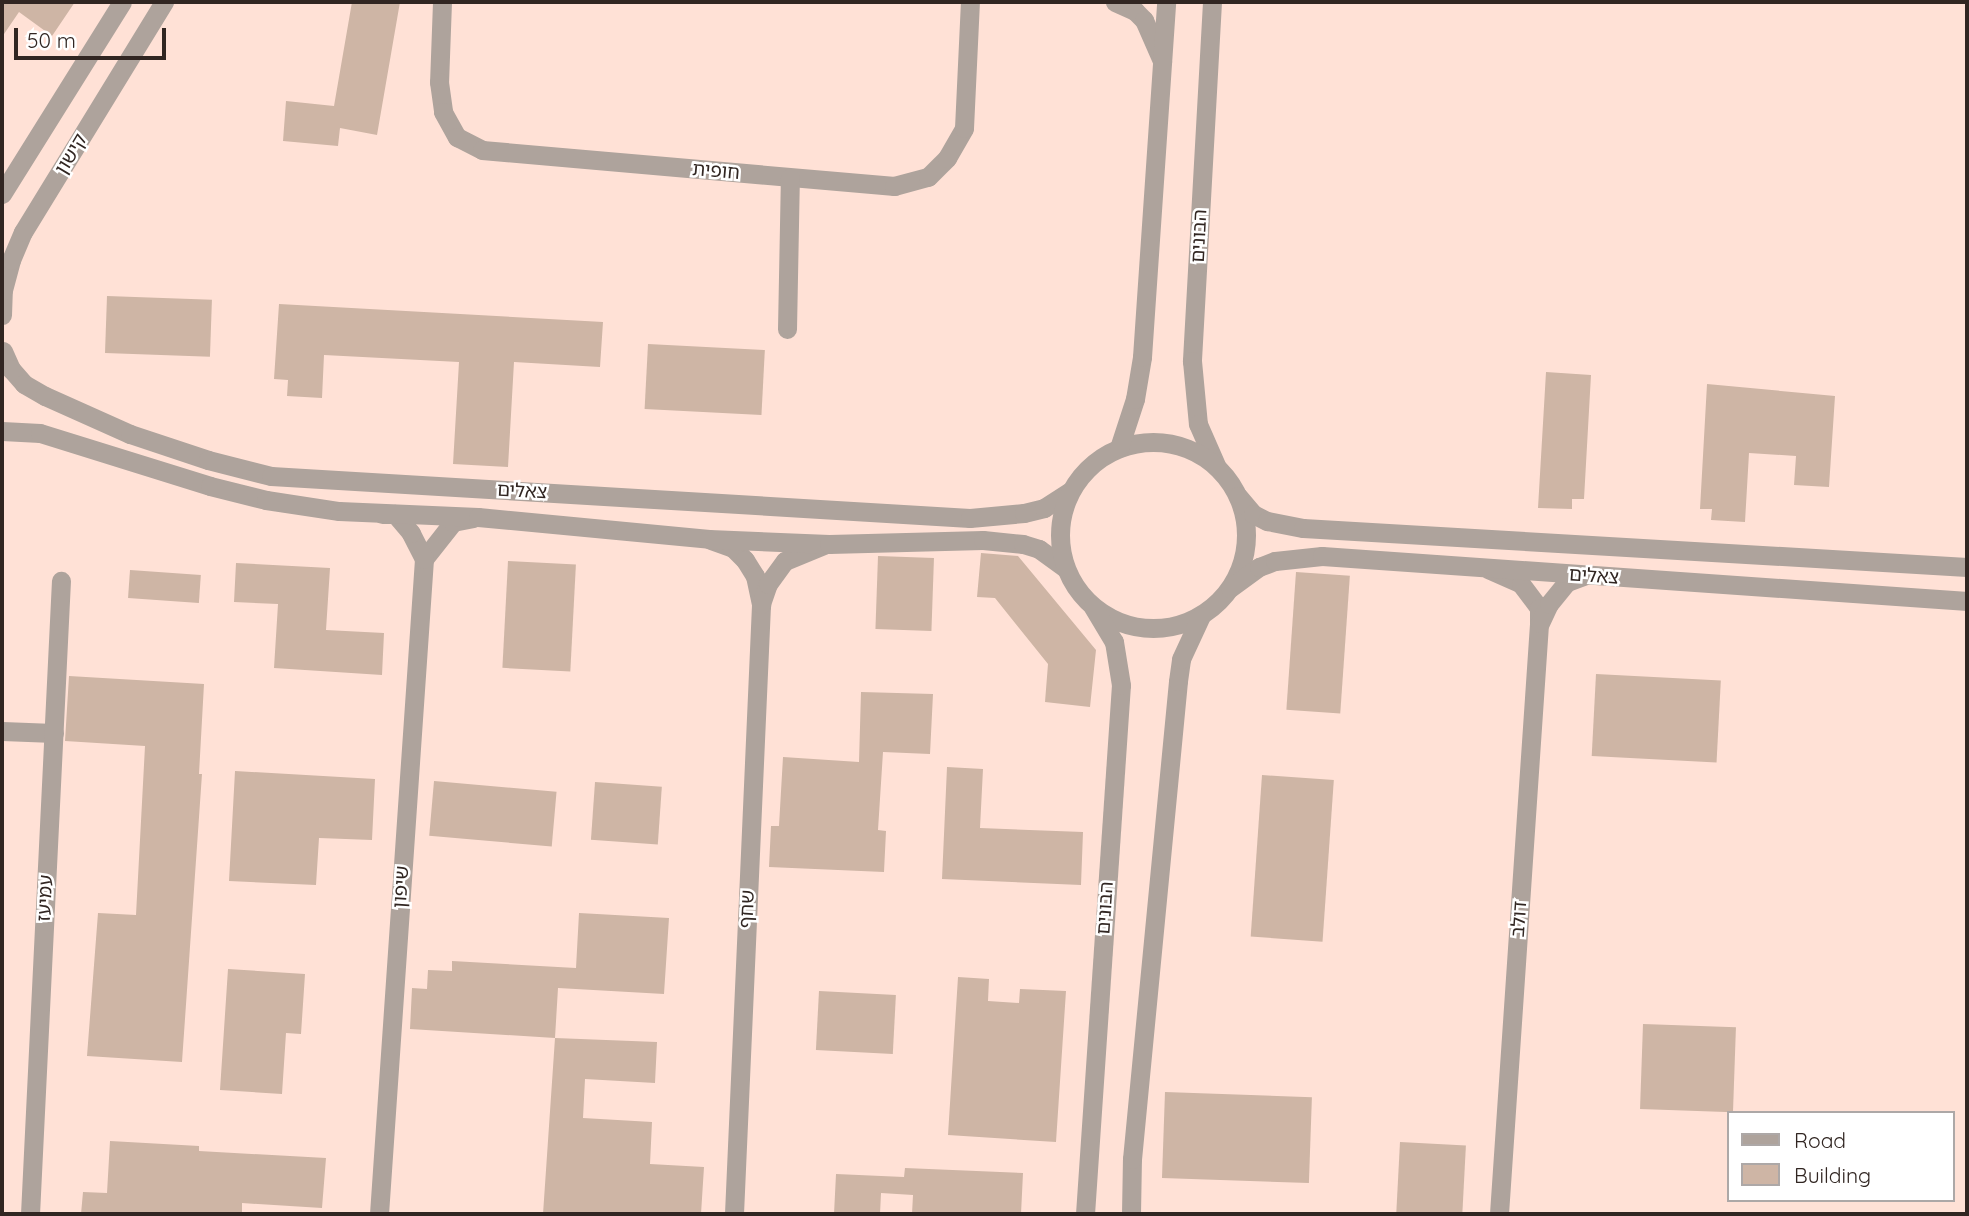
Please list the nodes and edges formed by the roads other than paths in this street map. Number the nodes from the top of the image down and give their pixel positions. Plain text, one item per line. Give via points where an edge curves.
1 (122, 2) edge
2 (164, 2) edge
3 (442, 2) edge
4 (970, 2) edge
5 (1115, 2) edge
6 (1166, 2) edge
7 (1212, 2) edge
8 (1163, 64) junction
9 (790, 178) junction
10 (2, 194) edge
11 (2, 315) edge
12 (787, 329) dead end
13 (2, 349) edge
14 (2, 384) edge
15 (2, 431) edge
16 (1119, 448) junction
17 (1216, 466) junction
18 (1070, 491) junction
19 (1238, 496) junction
20 (339, 511) junction
21 (478, 517) junction
22 (709, 539) junction
23 (828, 544) junction
24 (424, 559) junction
25 (1065, 568) junction
26 (1967, 568) edge
27 (1486, 569) junction
28 (1586, 575) junction
29 (61, 581) dead end
30 (1230, 588) junction
31 (1962, 602) edge
32 (761, 605) junction
33 (1093, 607) junction
34 (1201, 616) junction
35 (1539, 624) junction
36 (2, 731) edge
37 (54, 733) junction
38 (30, 1214) edge
39 (379, 1214) edge
40 (734, 1214) edge
41 (1085, 1214) edge
42 (1131, 1214) edge
43 (1499, 1214) edge

1 - 10 street, קישון
2 - 11 street, קישון via 23,232 3,290
3 - 9 street, חופית via 439,82 443,112 457,137 482,149
4 - 9 street, חופית via 964,128 947,159 928,177 894,186
5 - 8 street via 1144,20
6 - 8 street
7 - 17 street, הבונים via 1192,361 1198,424
8 - 16 street via 1142,357 1135,399
9 - 12 street
13 - 14 street
13 - 18 street, צאלים via 24,384 45,396 130,434 271,475 970,518 1044,508
15 - 20 street, צאלים via 40,433 210,486
16 - 17 street via 1144,442 1170,443 1195,451
16 - 18 street via 1091,466
17 - 19 street
18 - 25 street via 1061,516
19 - 26 street, צאלים via 1267,521 1303,528
19 - 30 street via 1246,543
20 - 21 street, צאלים
20 - 24 street via 395,514
21 - 22 street, צאלים
21 - 24 street via 453,522
22 - 23 street, צאלים
22 - 32 street, שחף via 733,548 746,561 755,576
23 - 25 street, צאלים via 1006,542 1039,549
23 - 32 street, שחף via 785,561 768,584
24 - 39 street, שיפון
25 - 33 street
27 - 28 street, צאלים
27 - 30 street, צאלים via 1322,556 1259,567
27 - 35 street, דולב via 1521,584 1539,608
28 - 31 street, צאלים
28 - 35 street, דולב via 1567,582
29 - 37 street, עמיעז
30 - 34 street
32 - 40 street, שחף
33 - 34 street via 1112,620 1157,629
33 - 41 street, הבונים via 1114,642 1121,685
34 - 42 street via 1181,659 1178,681 1132,1159
35 - 43 street, דולב
36 - 37 street
37 - 38 street, עמיעז

